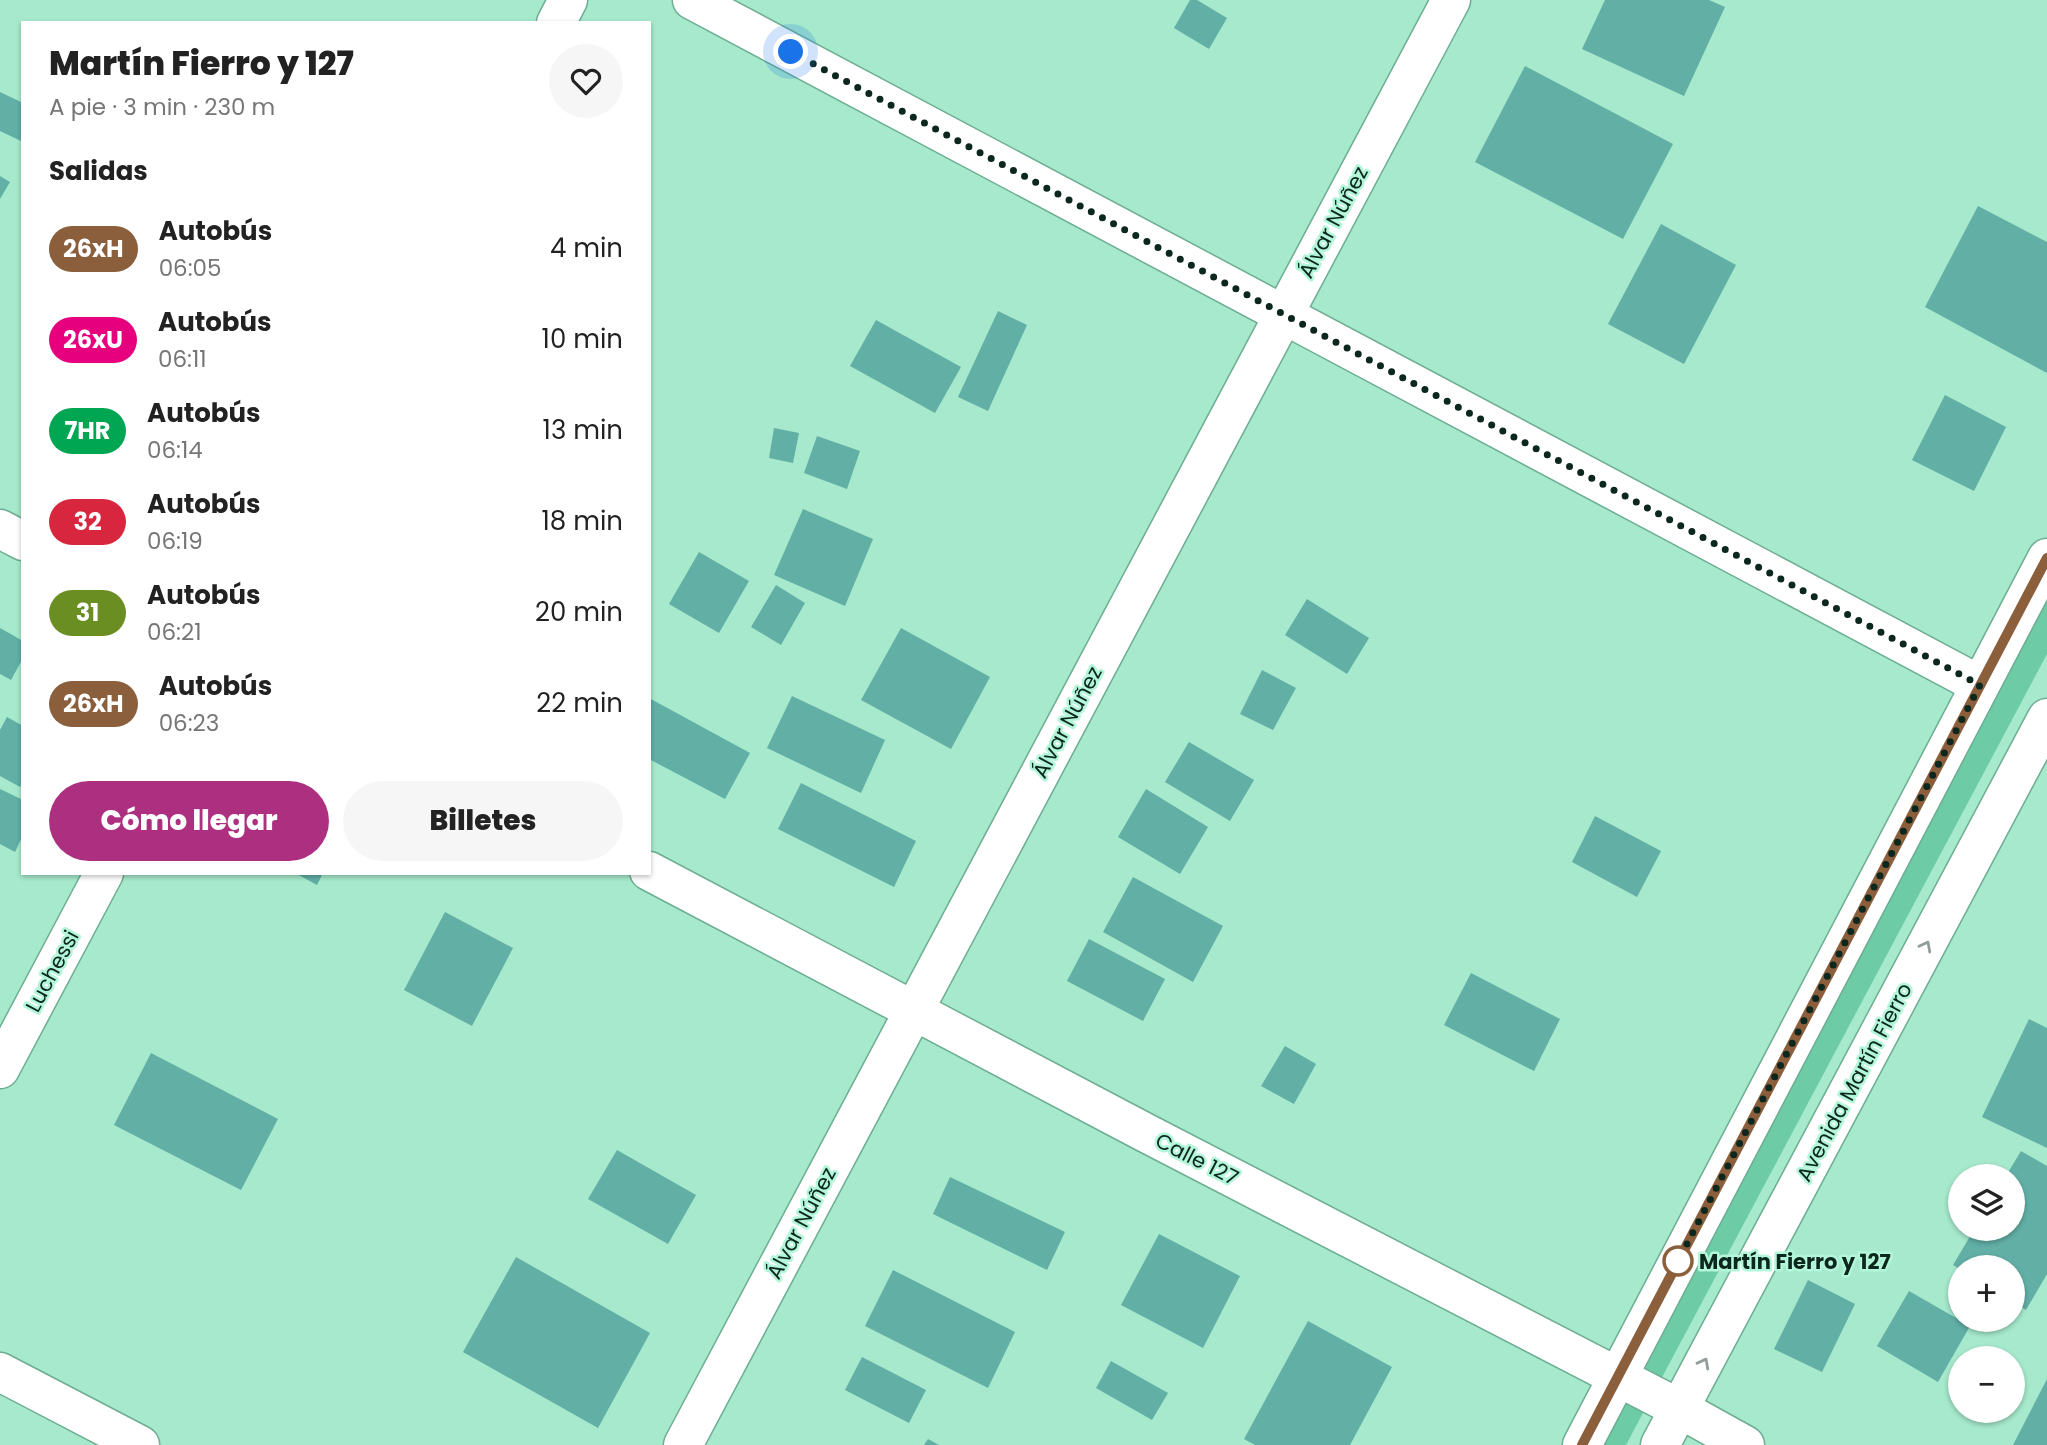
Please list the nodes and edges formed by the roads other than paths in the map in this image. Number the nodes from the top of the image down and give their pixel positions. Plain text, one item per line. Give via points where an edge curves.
1 (568, 0) edge
2 (692, 0) edge
3 (1451, 0) edge
4 (557, 21) edge
5 (1284, 315) junction
6 (0, 528) edge
7 (21, 540) edge
8 (2047, 558) edge
9 (1980, 685) junction
10 (2047, 720) edge
11 (651, 872) edge
12 (103, 875) edge
13 (914, 1010) junction
14 (0, 1069) edge
15 (0, 1371) edge
16 (1618, 1377) junction
17 (1679, 1409) junction
18 (139, 1445) edge
19 (683, 1445) edge
20 (1582, 1445) edge
21 (1660, 1445) edge
22 (1745, 1445) edge

1 - 4 street
2 - 5 street
3 - 5 street, Álvar Núñez
5 - 9 street
5 - 13 street, Álvar Núñez
6 - 7 street
8 - 9 street
9 - 16 street
17 -> 10 street, Avenida Martín Fierro
11 - 13 street, Calle 127
12 - 14 street, Luchessi
13 - 16 street, Calle 127
13 - 19 street, Álvar Núñez
15 - 18 street
16 - 17 street, Calle 127
16 - 20 street
17 - 21 street, Avenida Martín Fierro
17 - 22 street, Calle 127

